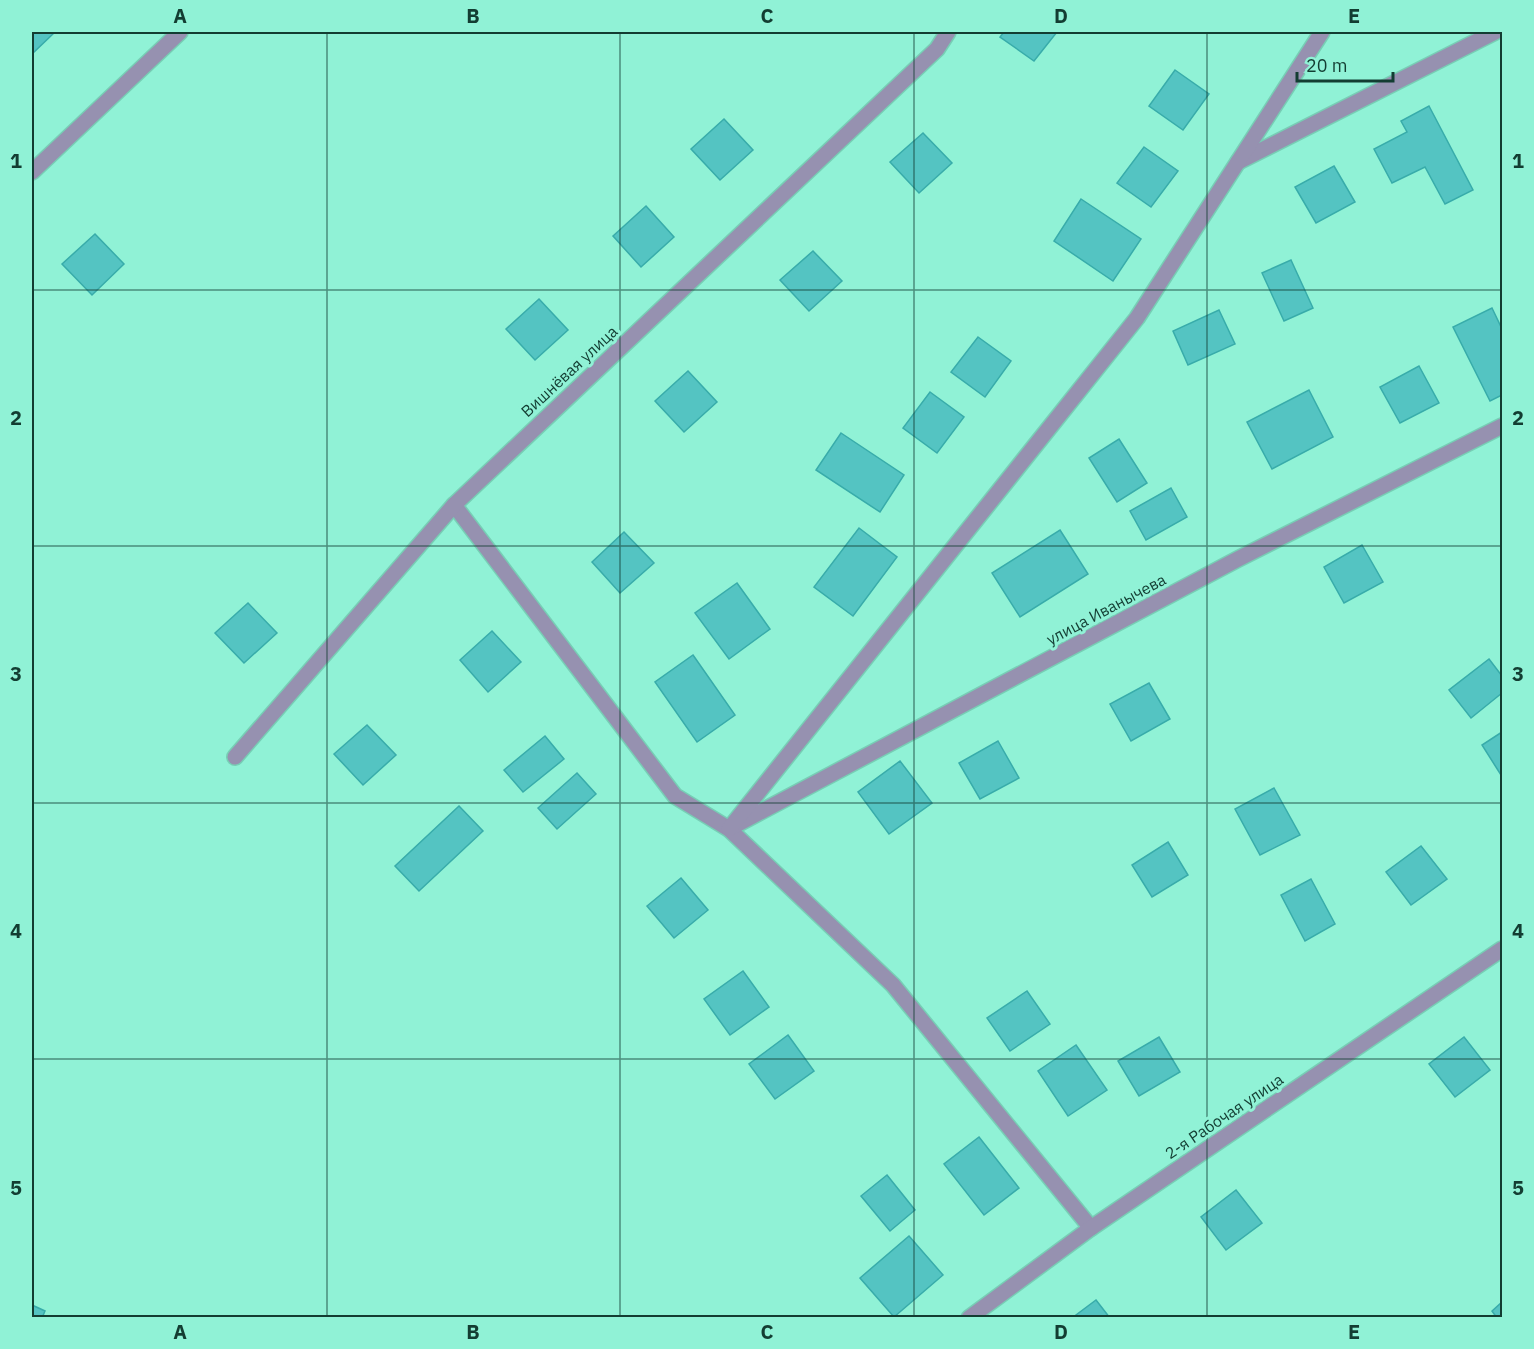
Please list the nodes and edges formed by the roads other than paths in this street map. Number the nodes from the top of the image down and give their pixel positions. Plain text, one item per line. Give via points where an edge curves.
1 (948, 32) edge
2 (1322, 32) edge
3 (1495, 32) edge
4 (169, 35) edge
5 (1238, 162) junction
6 (32, 172) edge
7 (1503, 426) edge
8 (454, 505) junction
9 (235, 757) dead end
10 (729, 829) junction
11 (1503, 950) edge
12 (1091, 1228) junction
13 (969, 1317) edge

1 - 8 street, Вишнёвая улица via 937,49
2 - 5 street
3 - 5 street
4 - 6 street
5 - 10 street via 1137,318
7 - 10 street, улица Иванычева via 1238,559
8 - 9 street, Вишнёвая улица
8 - 10 street via 675,796
10 - 12 street via 893,985
11 - 12 street, 2-я Рабочая улица
12 - 13 street, 2-я Рабочая улица

